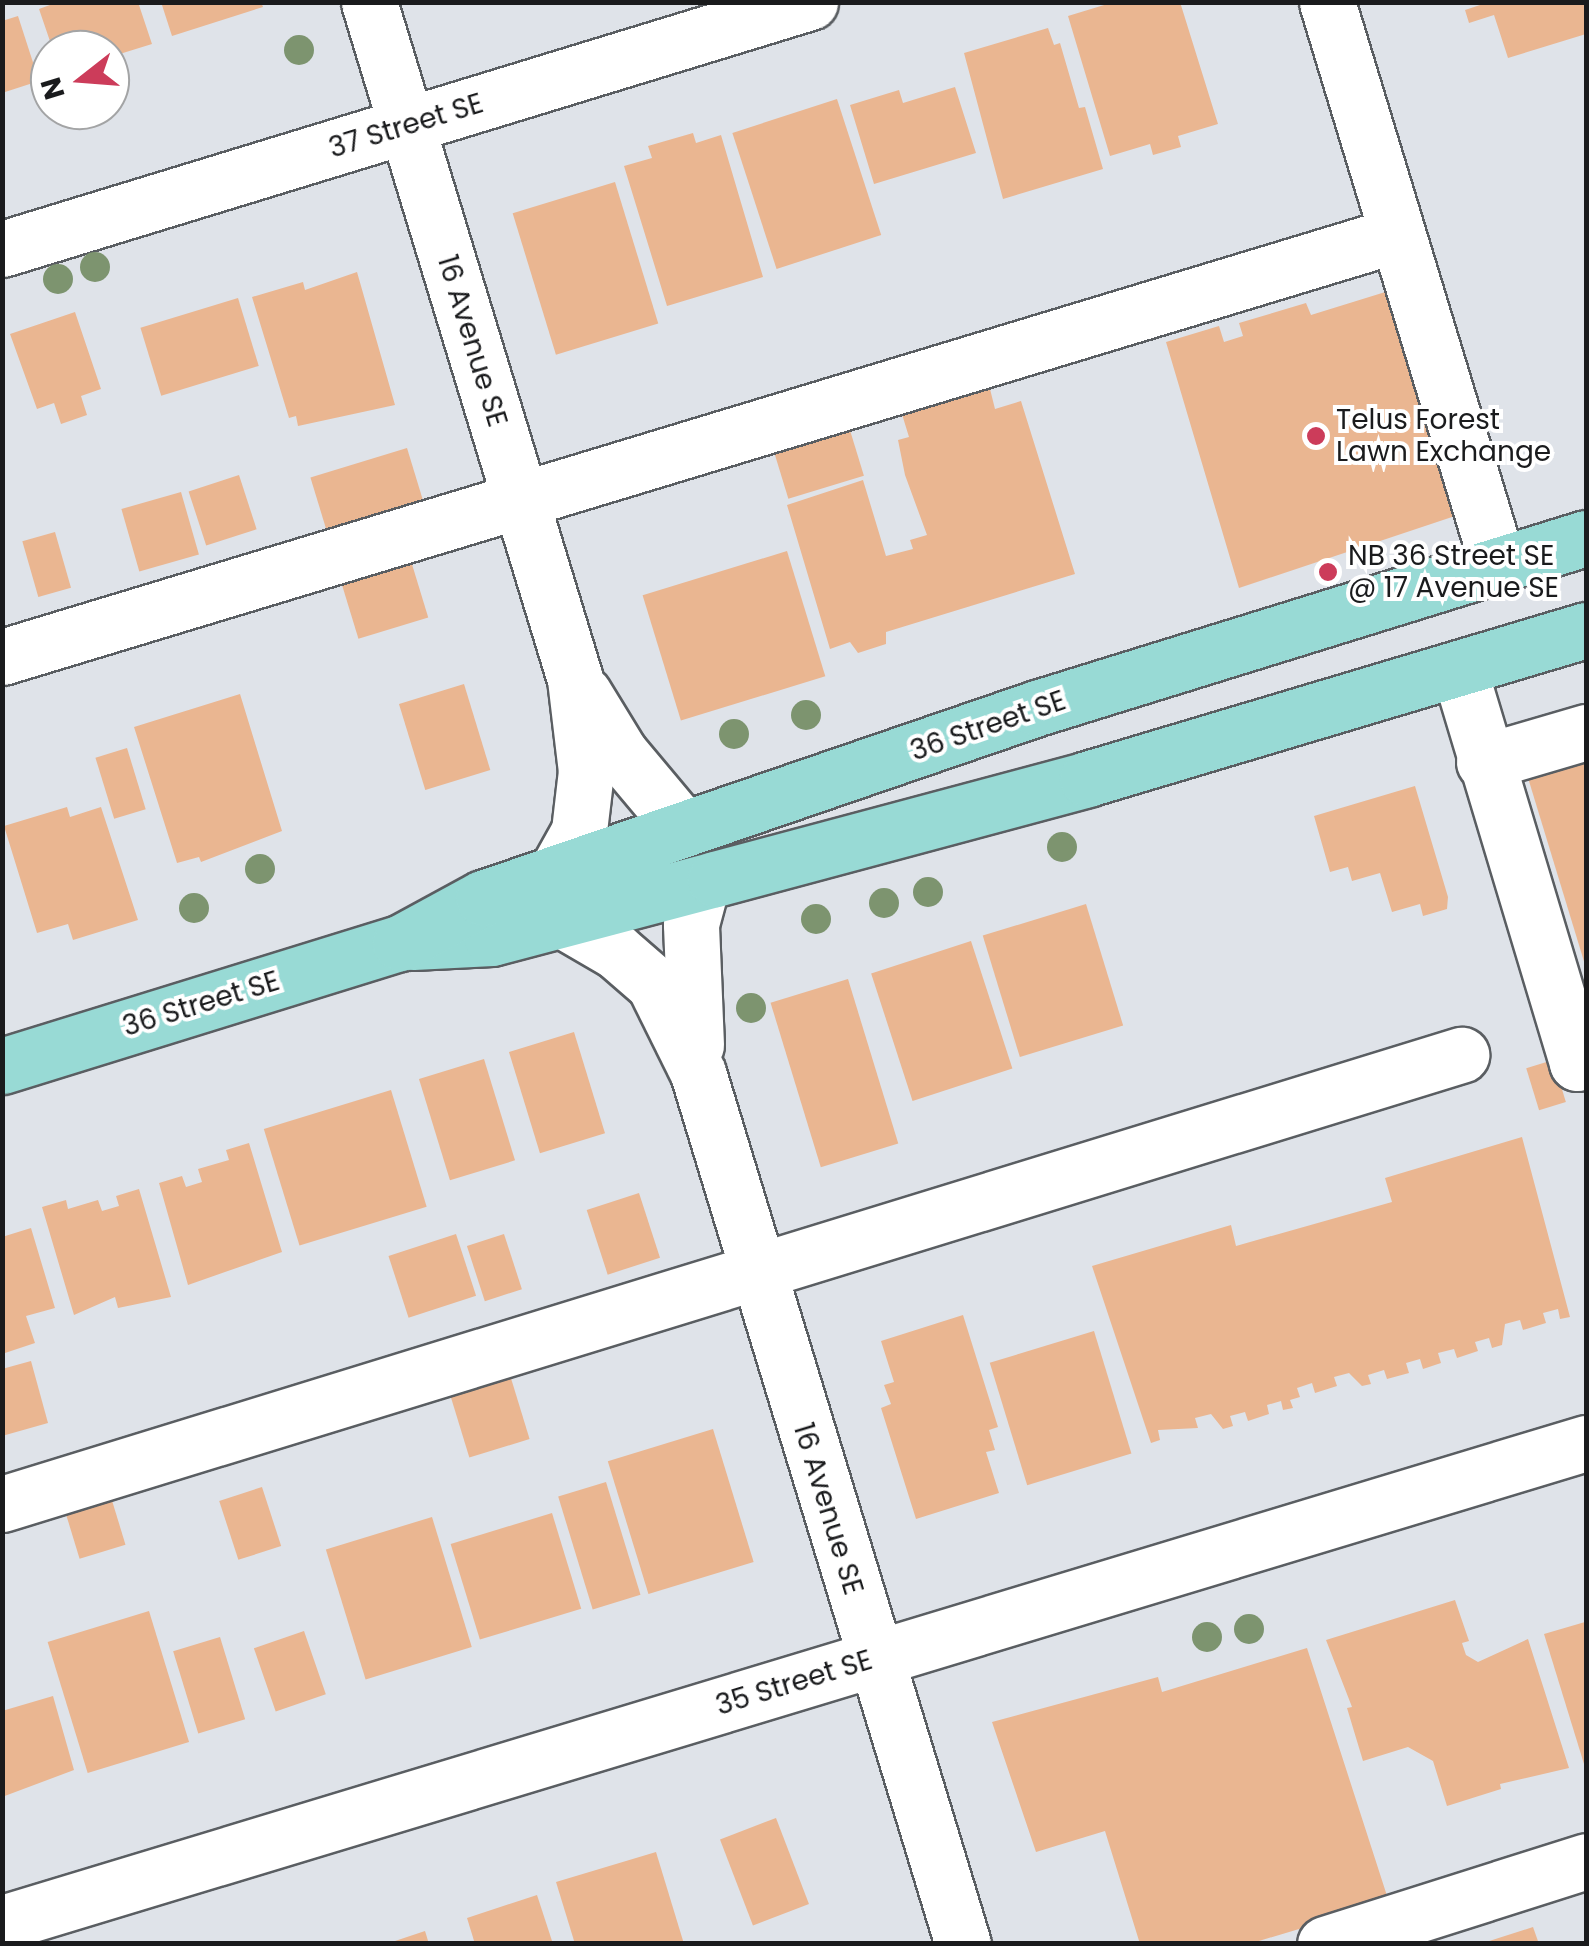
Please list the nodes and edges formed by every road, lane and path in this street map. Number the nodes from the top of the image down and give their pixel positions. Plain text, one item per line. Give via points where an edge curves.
1 (369, 2) edge
2 (810, 2) edge
3 (1327, 2) edge
4 (406, 126) junction
5 (1395, 236) junction
6 (2, 249) edge
7 (521, 500) junction
8 (1586, 538) edge
9 (1498, 565) junction
10 (1586, 630) edge
11 (2, 657) edge
12 (1459, 670) junction
13 (575, 679) junction
14 (1586, 732) edge
15 (1484, 762) junction
16 (683, 828) junction
17 (702, 883) junction
18 (557, 897) junction
19 (1461, 1055) dead end
20 (1586, 1060) edge
21 (2, 1066) edge
22 (698, 1073) junction
23 (757, 1271) junction
24 (1586, 1443) edge
25 (2, 1504) edge
26 (873, 1658) junction
27 (1586, 1861) edge
28 (2, 1923) edge
29 (963, 1944) edge
30 (1324, 1944) edge

1 - 4 street, 16 Avenue SE
2 - 4 street, 37 Street SE
3 - 5 street
4 - 6 street, 37 Street SE
4 - 7 street, 16 Avenue SE
5 - 7 street
5 - 9 street
7 - 11 street
7 - 13 street, 16 Avenue SE
8 - 9 main road, 36 Street SE
9 - 16 main road, 36 Street SE via 1037,708
10 - 12 main road, 36 Street SE
12 - 15 street
12 - 17 main road, 36 Street SE
13 - 16 street, 16 Avenue SE via 620,752
13 - 18 street, 16 Avenue SE via 586,771 579,831
14 - 15 street
15 - 20 street via 1576,1063
16 - 18 main road, 36 Street SE
17 - 18 main road, 36 Street SE
17 - 22 street, 16 Avenue SE via 691,924 690,971
18 - 21 main road, 36 Street SE via 492,938 400,943
18 - 22 street, 16 Avenue SE via 654,984
19 - 23 street
22 - 23 street, 16 Avenue SE
23 - 25 street
23 - 26 street, 16 Avenue SE
24 - 26 street, 35 Street SE
26 - 28 street, 35 Street SE
26 - 29 street, 16 Avenue SE
27 - 30 street

